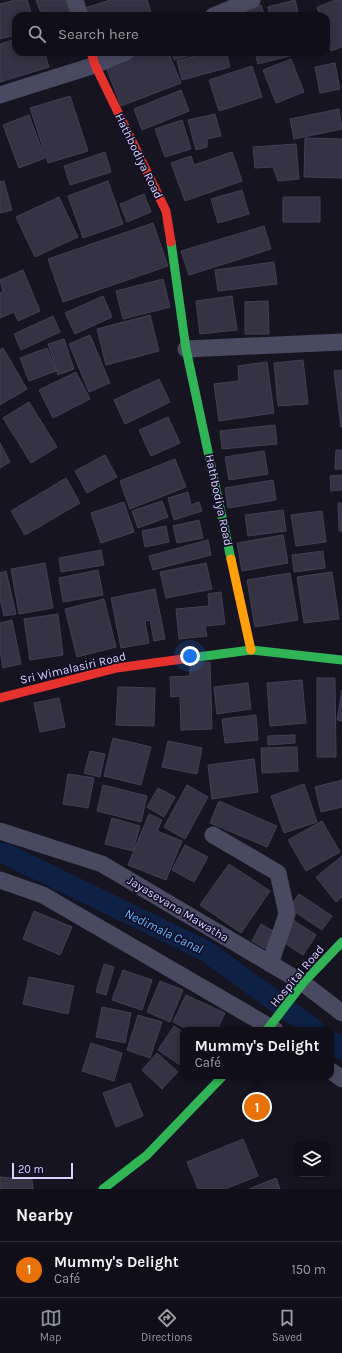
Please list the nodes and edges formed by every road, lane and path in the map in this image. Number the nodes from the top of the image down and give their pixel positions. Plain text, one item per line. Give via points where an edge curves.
1 (75, 0) edge
2 (252, 0) edge
3 (79, 12) edge
4 (223, 12) edge
5 (104, 56) edge
6 (93, 58) edge
7 (0, 95) edge
8 (342, 342) edge
9 (186, 350) junction
10 (251, 650) junction
11 (342, 660) edge
12 (0, 698) edge
13 (0, 831) edge
14 (213, 835) dead end
15 (0, 880) edge
16 (342, 942) edge
17 (270, 964) junction
18 (303, 983) junction
19 (342, 1013) edge
20 (268, 1027) edge
21 (272, 1027) edge
22 (220, 1079) edge
23 (103, 1189) edge

1 - 3 street
2 - 4 street
5 - 6 street
6 - 7 street
6 - 9 street, Hathbodiya Road via 166,211
8 - 9 street
9 - 10 street, Hathbodiya Road
10 - 11 street, Sri Wimalasiri Road
10 - 12 street, Sri Wimalasiri Road via 117,668
13 - 17 street, Jayasevana Mawatha via 102,864
14 - 17 street via 278,873 287,914
15 - 20 street via 43,894
16 - 18 street, Hospital Road
17 - 18 street, Jayasevana Mawatha
18 - 19 street, Jayasevana Mawatha
18 - 21 street, Hospital Road
22 - 23 street via 147,1155

